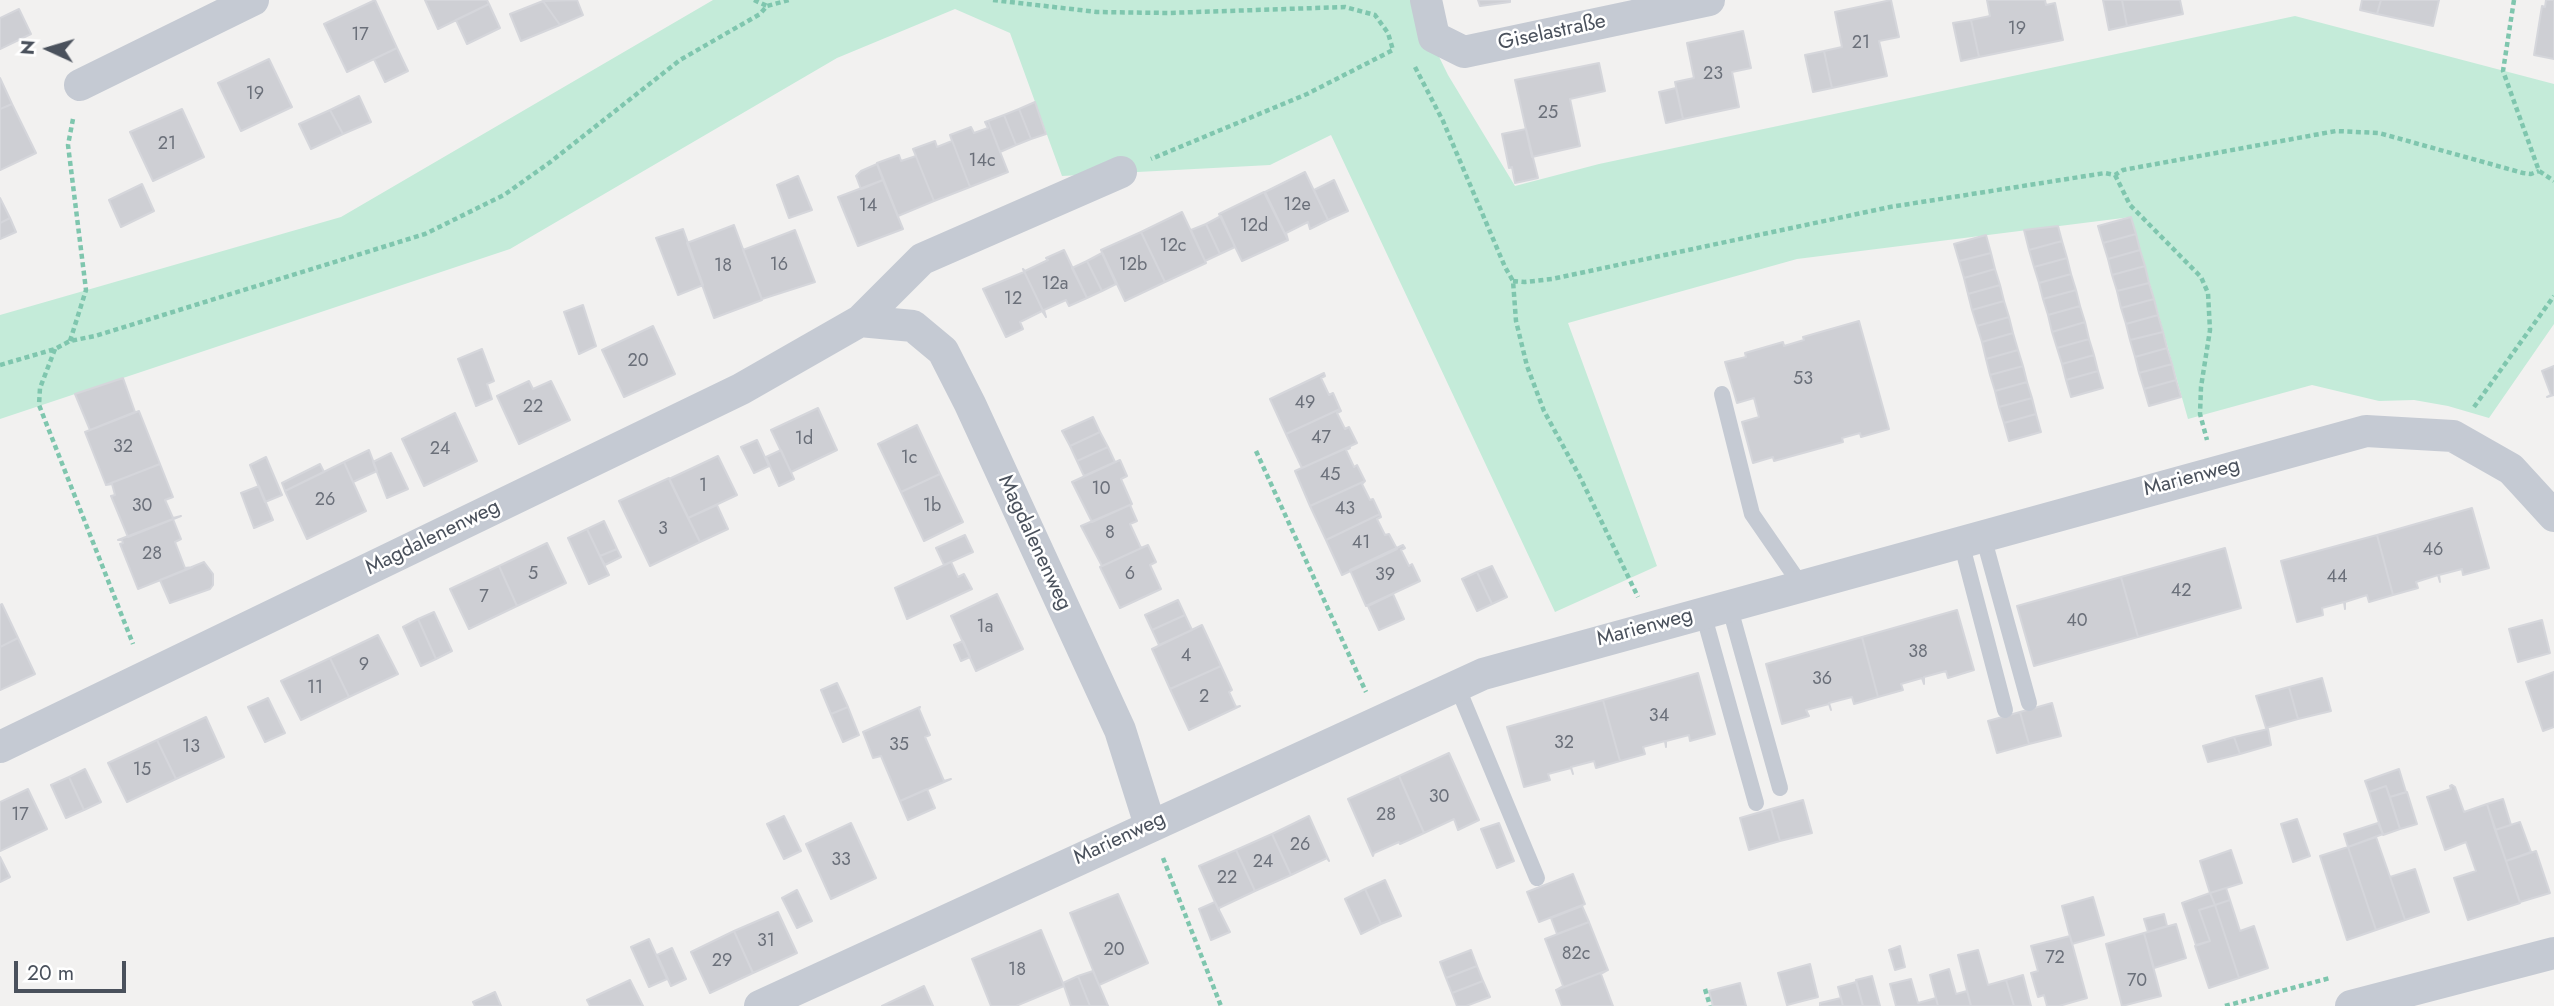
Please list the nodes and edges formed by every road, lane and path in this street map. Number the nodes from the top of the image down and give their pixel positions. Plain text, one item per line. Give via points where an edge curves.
1 (253, 0) edge
2 (754, 0) edge
3 (789, 0) edge
4 (993, 0) edge
5 (1426, 0) edge
6 (1709, 0) edge
7 (2514, 0) edge
8 (767, 6) junction
9 (1393, 50) junction
10 (1406, 55) dead end
11 (1413, 65) dead end
12 (80, 85) joint
13 (2539, 171) junction
14 (1121, 172) joint
15 (2115, 175) junction
16 (2553, 181) edge
17 (1513, 281) junction
18 (2554, 296) edge
19 (860, 321) junction
20 (70, 341) junction
21 (55, 349) junction
22 (0, 365) edge
23 (1722, 394) dead end
24 (2453, 436) junction
25 (1256, 451) dead end
26 (2215, 472) junction
27 (2554, 516) edge
28 (1972, 539) junction
29 (1801, 585) junction
30 (1716, 609) junction
31 (1652, 626) junction
32 (147, 677) junction
33 (1457, 686) junction
34 (2029, 703) dead end
35 (2005, 709) dead end
36 (1380, 721) junction
37 (0, 747) edge
38 (1780, 788) dead end
39 (1756, 803) dead end
40 (1150, 825) junction
41 (1537, 878) dead end
42 (2554, 953) edge
43 (1705, 989) dead end
44 (2398, 1000) edge
45 (760, 1006) edge
46 (1221, 1006) edge
47 (1710, 1006) edge
48 (2351, 1006) edge

1 - 12 street
2 - 8 path
3 - 8 path
4 - 9 path via 1097,12 1345,7 1375,15
5 - 6 street, Giselastraße via 1434,37 1464,52
7 - 13 path via 2503,71
8 - 20 path via 680,60 503,195 425,234
9 - 10 path
9 - 14 path via 1307,94
11 - 17 path via 1443,121
12 - 20 path via 68,145 86,290
13 - 15 path via 2523,173 2379,133 2336,131
13 - 16 path
14 - 19 street, Magdalenenweg via 922,259
15 - 17 path via 1890,207 1552,279
15 - 26 path via 2130,205 2201,277 2208,293 2210,330 2200,414
17 - 31 path via 1516,321 1544,411
18 - 24 path
19 - 32 street, Magdalenenweg via 741,389
19 - 40 street, Magdalenenweg via 913,326 943,351 1120,730
20 - 21 path
21 - 22 path
21 - 32 path via 40,388 39,405
23 - 29 lane via 1752,513
24 - 26 street, Marienweg via 2366,430
24 - 27 street, Marienweg via 2511,469
25 - 36 path
26 - 28 street, Marienweg
28 - 29 street, Marienweg
28 - 34 lane
28 - 35 lane
29 - 30 street, Marienweg
30 - 31 street, Marienweg
30 - 38 lane
30 - 39 lane
31 - 33 street, Marienweg via 1483,674
32 - 37 street, Magdalenenweg
33 - 36 street, Marienweg
33 - 41 lane
36 - 40 street, Marienweg
40 - 45 street, Marienweg
40 - 46 path
42 - 44 street
43 - 47 path
44 - 48 street

